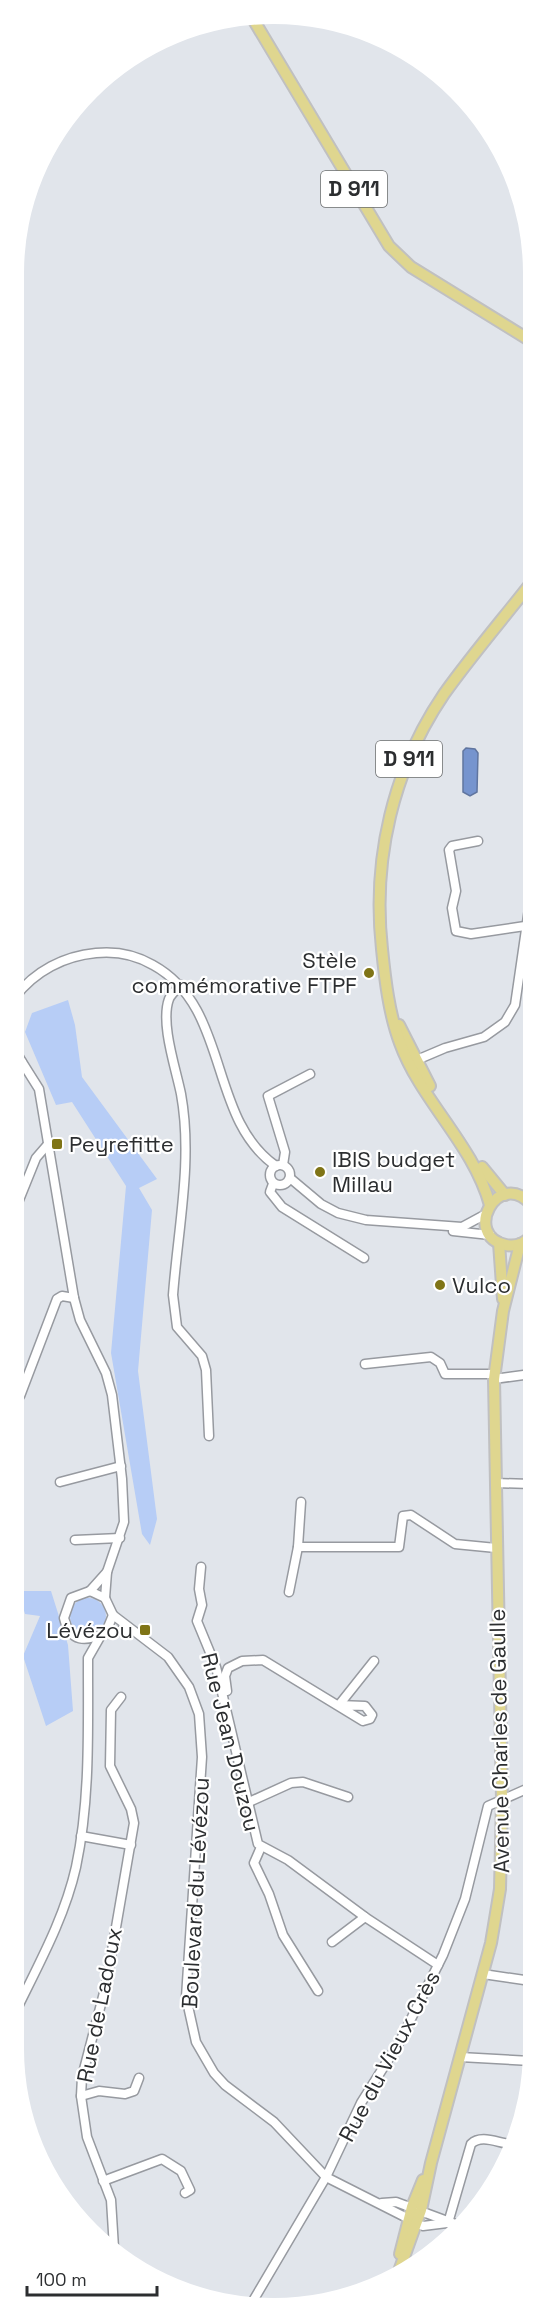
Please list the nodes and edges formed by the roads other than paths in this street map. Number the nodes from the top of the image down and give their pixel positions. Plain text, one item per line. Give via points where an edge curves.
1 (257, 25) edge
2 (523, 336) edge
3 (523, 593) edge
4 (477, 842) dead end
5 (523, 926) edge
6 (523, 942) edge
7 (181, 985) junction
8 (24, 987) edge
9 (412, 1062) junction
10 (24, 1065) edge
11 (310, 1074) dead end
12 (24, 1077) edge
13 (34, 1080) junction
14 (49, 1143) junction
15 (276, 1168) junction
16 (288, 1181) junction
17 (273, 1184) junction
18 (24, 1188) edge
19 (505, 1195) junction
20 (523, 1198) edge
21 (488, 1209) junction
22 (426, 1225) junction
23 (490, 1235) junction
24 (523, 1242) edge
25 (499, 1243) junction
26 (520, 1244) junction
27 (364, 1258) dead end
28 (74, 1298) junction
29 (503, 1311) junction
30 (365, 1364) dead end
31 (523, 1374) edge
32 (495, 1376) junction
33 (24, 1386) edge
34 (209, 1436) dead end
35 (121, 1466) junction
36 (60, 1482) dead end
37 (495, 1483) junction
38 (523, 1484) edge
39 (301, 1502) dead end
40 (120, 1538) junction
41 (75, 1540) dead end
42 (298, 1548) junction
43 (496, 1548) junction
44 (201, 1567) dead end
45 (107, 1572) junction
46 (90, 1591) junction
47 (289, 1592) dead end
48 (105, 1598) junction
49 (113, 1615) junction
50 (130, 1631) junction
51 (103, 1634) junction
52 (79, 1638) junction
53 (88, 1658) junction
54 (374, 1660) dead end
55 (121, 1697) dead end
56 (230, 1718) junction
57 (523, 1791) edge
58 (348, 1797) dead end
59 (502, 1801) junction
60 (247, 1803) junction
61 (81, 1836) junction
62 (131, 1845) junction
63 (261, 1846) junction
64 (365, 1917) junction
65 (332, 1942) dead end
66 (438, 1965) junction
67 (483, 1974) junction
68 (523, 1980) edge
69 (318, 1991) dead end
70 (24, 1995) edge
71 (460, 2057) junction
72 (522, 2061) edge
73 (139, 2078) dead end
74 (81, 2096) junction
75 (504, 2143) edge
76 (431, 2163) junction
77 (326, 2176) junction
78 (104, 2181) junction
79 (185, 2193) dead end
80 (415, 2215) junction
81 (448, 2223) junction
82 (451, 2224) edge
83 (114, 2240) edge
84 (401, 2263) edge
85 (400, 2264) edge
86 (255, 2297) edge

1 - 2 main road, D 911 via 389,246 411,267
3 - 9 main road, D 911 via 445,693 420,735 399,782 386,832 380,909 384,969 394,1018
4 - 5 street via 452,846 449,850 456,891 452,908 456,931 471,934
6 - 9 street via 515,1005 505,1022 484,1037
7 - 8 street via 145,960 103,952 82,954 49,967
7 - 15 street via 204,1021 234,1109 261,1153
7 - 34 street via 169,1000 168,1010 168,1034 181,1094 185,1139 172,1295 181,1335 202,1356 206,1371
9 - 19 main road, D 911 via 491,1181
9 - 21 main road, D 911 via 477,1170
10 - 13 street
11 - 15 street via 268,1096 285,1152
12 - 13 street
13 - 14 street
14 - 18 street via 36,1158
14 - 28 street
15 - 16 street via 290,1172
15 - 17 street
16 - 17 street
16 - 22 street via 338,1213 353,1218
17 - 27 street via 270,1192 282,1207
19 - 20 main road
19 - 21 main road
21 - 22 street via 462,1227
21 - 23 main road via 486,1225
22 - 23 street
23 - 25 main road
24 - 26 main road
25 - 26 main road
25 - 29 main road
26 - 29 main road
28 - 33 street via 57,1299
28 - 35 street via 112,1395
29 - 32 main road, Avenue Charles de Gaulle
30 - 32 street via 431,1357 440,1363 445,1374
31 - 32 street
32 - 37 main road, Avenue Charles de Gaulle
35 - 36 street
35 - 40 street via 124,1512
37 - 38 street
37 - 43 main road, Avenue Charles de Gaulle
39 - 42 street
40 - 41 street
40 - 45 street
42 - 43 street via 399,1547 404,1516 411,1515 455,1544
42 - 47 street
43 - 59 main road, Avenue Charles de Gaulle
44 - 56 street, Rue Jean Douzou via 202,1605 197,1622 216,1667
45 - 46 street
45 - 48 street
46 - 48 street
46 - 52 street via 71,1598 64,1611 65,1624
48 - 49 street
49 - 50 street, Boulevard du Lévézou
49 - 51 street
50 - 51 street
50 - 77 street, Boulevard du Lévézou via 153,1644 182,1676 201,1729 186,1997 196,2042 225,2085 274,2122
51 - 52 street via 91,1640
51 - 53 street
52 - 53 street
53 - 61 street via 87,1778
54 - 56 street via 339,1705 270,1663 242,1660 228,1668 225,1676
55 - 62 street, Rue de Ladoux via 111,1710 109,1755 115,1779 131,1809
56 - 60 street, Rue Jean Douzou
57 - 59 street
58 - 60 street via 303,1782 291,1783
59 - 66 street, Rue du Vieux Crès via 488,1806 465,1899
59 - 67 main road, Avenue Charles de Gaulle via 500,1889
60 - 63 street, Rue Jean Douzou
61 - 62 street
61 - 70 street via 55,1932
62 - 74 street, Rue de Ladoux
63 - 64 street, Rue Jean Douzou via 288,1860
63 - 69 street, Rue Jean Douzou via 254,1863 283,1935
64 - 65 street
64 - 66 street, Rue Jean Douzou
66 - 77 street, Rue du Vieux Crès via 400,2041 361,2103
67 - 68 street
67 - 71 main road, Avenue Charles de Gaulle
71 - 72 street
71 - 76 main road, Avenue Charles de Gaulle
73 - 74 street via 134,2091 125,2094 99,2091
74 - 78 street, Rue de Ladoux via 87,2137
75 - 81 street via 476,2139 471,2144
76 - 80 main road, Avenue Charles de Gaulle
76 - 80 main road, Avenue Charles de Gaulle via 416,2194
77 - 80 street, Boulevard du Lévézou via 363,2198
77 - 86 street, Rue du Vieux Crès
78 - 79 street via 162,2159 181,2171 189,2190
78 - 83 street, Rue de Ladoux via 113,2213
80 - 81 street, Boulevard du Lévézou
80 - 81 street via 423,2226
80 - 84 main road, Avenue Charles de Gaulle via 413,2235
80 - 85 main road, Avenue Charles de Gaulle
81 - 82 street

